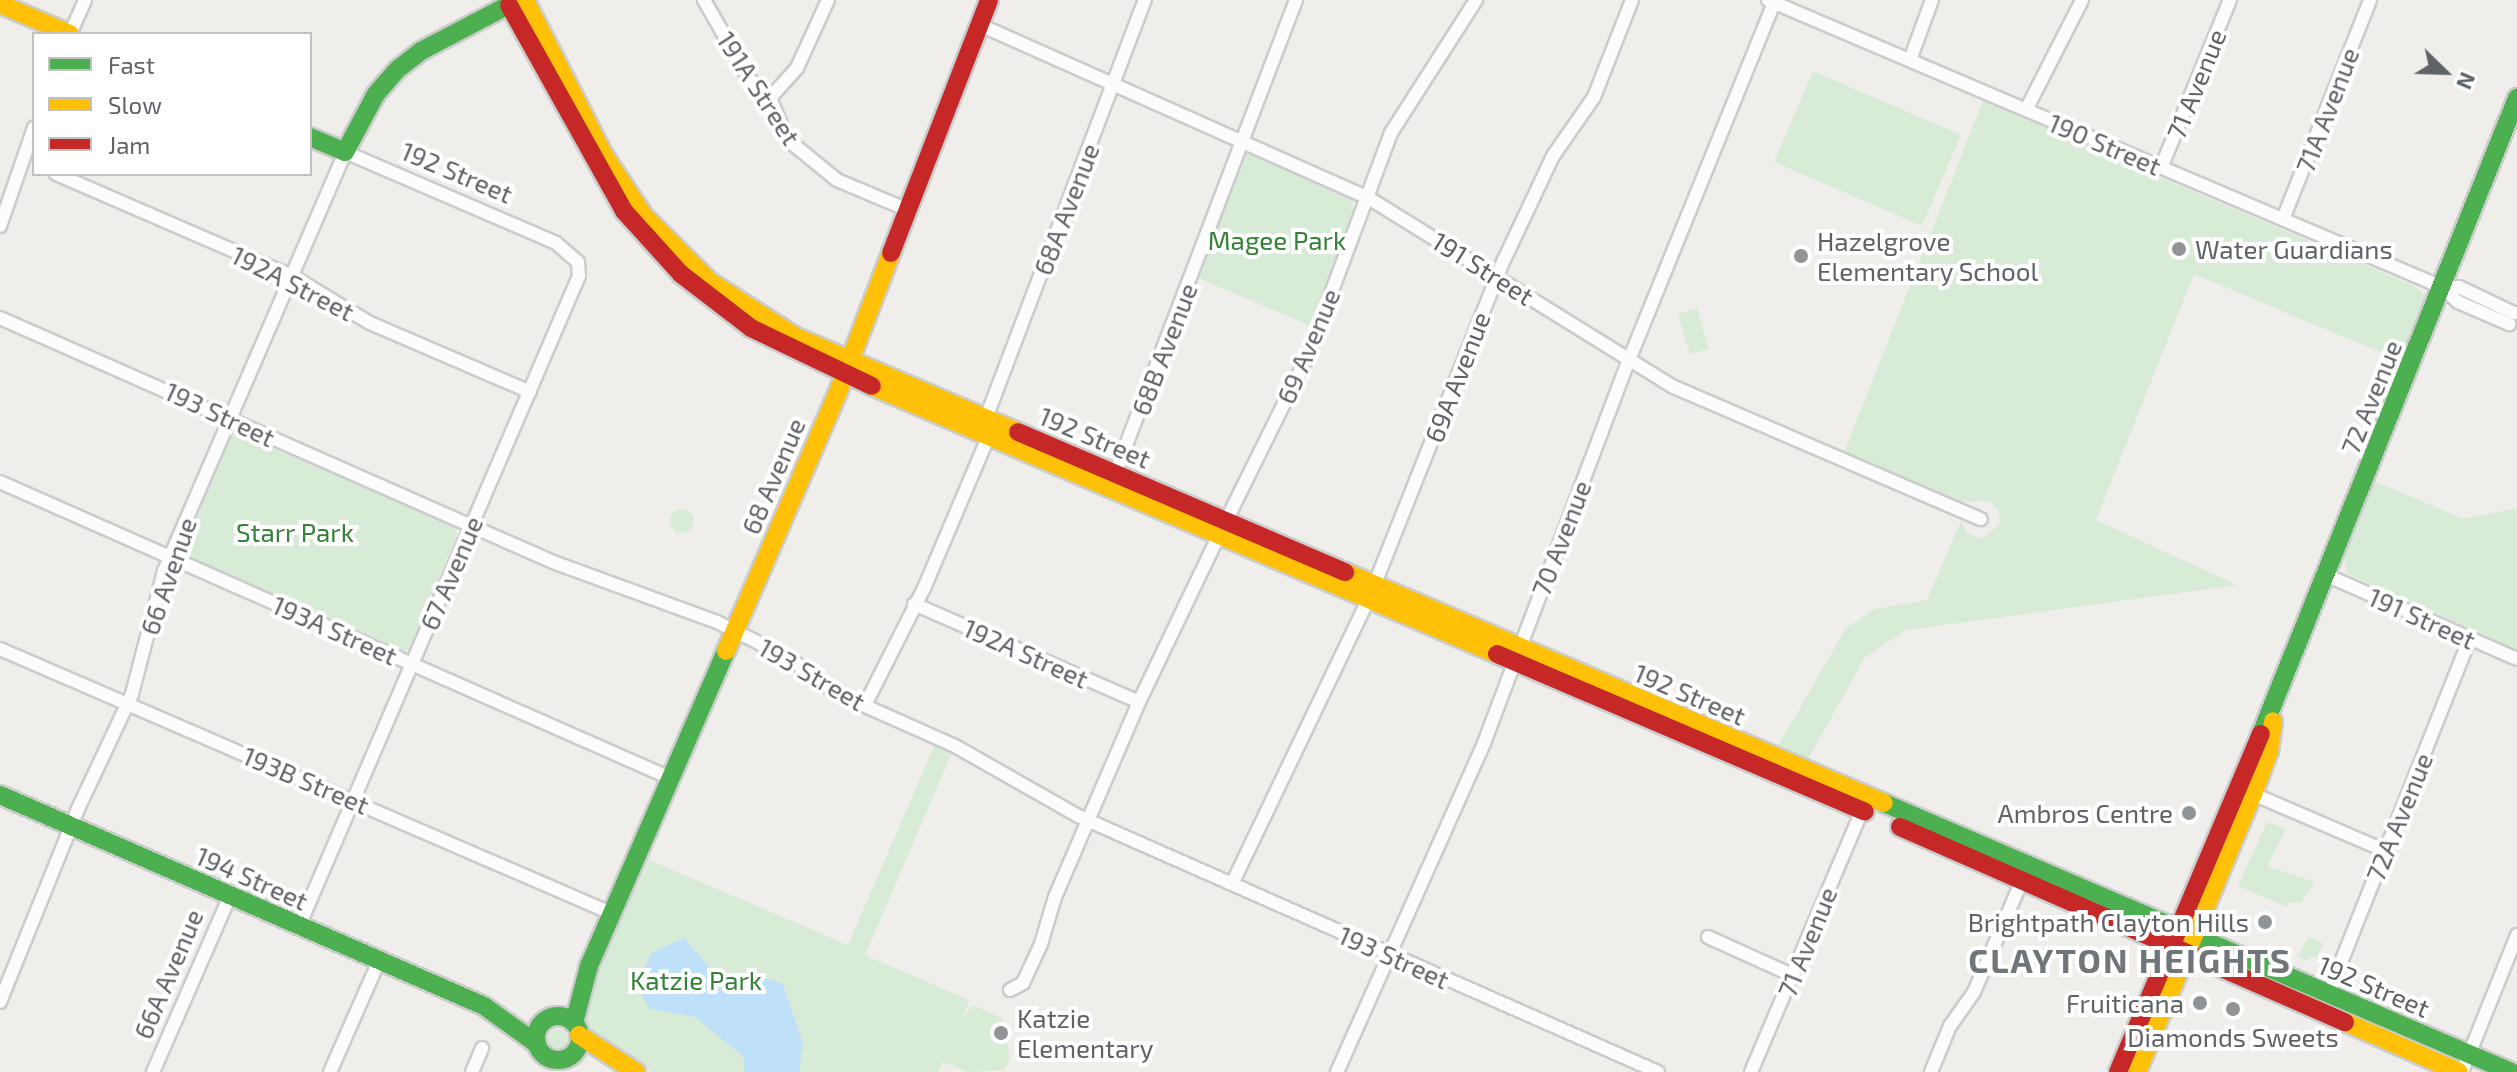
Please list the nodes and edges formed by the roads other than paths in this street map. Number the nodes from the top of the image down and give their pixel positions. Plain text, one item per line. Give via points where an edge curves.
1 (85, 0) edge
2 (704, 0) edge
3 (828, 0) edge
4 (989, 0) edge
5 (1145, 0) edge
6 (1296, 0) edge
7 (1476, 0) edge
8 (1632, 0) edge
9 (1932, 0) edge
10 (2082, 0) edge
11 (2230, 0) edge
12 (2370, 0) edge
13 (1772, 1) edge
14 (517, 2) edge
15 (0, 4) edge
16 (980, 25) junction
17 (65, 32) edge
18 (71, 32) edge
19 (1910, 60) junction
20 (1116, 83) junction
21 (770, 98) junction
22 (2517, 98) edge
23 (2026, 110) junction
24 (312, 138) edge
25 (1241, 138) junction
26 (345, 152) junction
27 (30, 162) edge
28 (2161, 168) junction
29 (61, 176) edge
30 (1367, 197) junction
31 (908, 210) junction
32 (2283, 219) junction
33 (0, 226) edge
34 (578, 262) joint
35 (292, 276) junction
36 (1497, 276) junction
37 (2442, 287) junction
38 (0, 318) edge
39 (2514, 320) edge
40 (1629, 360) junction
41 (848, 367) junction
42 (530, 392) junction
43 (231, 417) junction
44 (988, 426) junction
45 (1106, 477) junction
46 (0, 482) edge
47 (1981, 519) dead end
48 (471, 526) junction
49 (1223, 527) junction
50 (170, 557) junction
51 (2328, 576) junction
52 (1372, 592) junction
53 (914, 604) junction
54 (734, 631) junction
55 (2470, 639) junction
56 (0, 649) edge
57 (1516, 654) junction
58 (2517, 659) edge
59 (412, 664) junction
60 (1139, 702) junction
61 (128, 704) junction
62 (865, 705) junction
63 (2273, 714) junction
64 (670, 778) junction
65 (2253, 794) junction
66 (0, 795) edge
67 (353, 800) junction
68 (1862, 811) junction
69 (1089, 820) junction
70 (71, 827) junction
71 (2386, 851) junction
72 (2021, 883) junction
73 (1232, 884) junction
74 (230, 896) junction
75 (611, 913) junction
76 (299, 926) junction
77 (2517, 935) edge
78 (1708, 937) dead end
79 (2183, 943) junction
80 (1390, 955) junction
81 (379, 961) junction
82 (1794, 976) junction
83 (1010, 990) dead end
84 (2328, 995) junction
85 (0, 1002) edge
86 (484, 1006) junction
87 (564, 1024) junction
88 (482, 1048) dead end
89 (2469, 1054) junction
90 (553, 1057) edge
91 (153, 1072) edge
92 (330, 1072) edge
93 (472, 1072) edge
94 (536, 1072) edge
95 (634, 1072) edge
96 (1337, 1072) edge
97 (1658, 1072) edge
98 (1751, 1072) edge
99 (1931, 1072) edge
100 (2118, 1072) edge
101 (2137, 1072) edge
102 (2460, 1072) edge
103 (2511, 1072) edge

1 - 18 street
2 - 21 street, 191A Street via 743,69
3 - 21 street via 797,68
4 - 16 main road, 68 Avenue
5 - 20 street, 68A Avenue
6 - 25 street, 68B Avenue
7 - 30 street, 69 Avenue via 1403,110
8 - 36 street, 69A Avenue via 1594,97 1553,156
9 - 19 street
10 - 23 street
11 - 28 street, 71 Avenue
12 - 32 street, 71A Avenue
13 - 19 street, 190 Street
13 - 40 street, 70 Avenue
14 - 26 main road via 421,51 398,69 376,94
14 - 41 main road, 192 Street via 603,154 661,235 732,299
15 - 17 main road
16 - 20 street, 191 Street
16 - 31 main road, 68 Avenue
19 - 23 street, 190 Street
20 - 25 street, 191 Street
20 - 44 street, 68A Avenue
21 - 31 street, 191A Street via 788,140 804,156 837,180
22 - 37 main road, 72 Avenue
23 - 28 street, 190 Street
24 - 26 main road, 192 Street
25 - 30 street, 191 Street
25 - 45 street, 68B Avenue
26 - 34 street, 192 Street via 556,243
26 - 35 street, 66 Avenue
27 - 33 street
28 - 32 street, 190 Street
29 - 35 street, 192A Street
30 - 36 street, 191 Street
30 - 49 street, 69 Avenue via 1298,380
31 - 41 main road, 68 Avenue
32 - 37 street, 190 Street
34 - 42 street, 67 Avenue via 575,288
35 - 42 street, 192A Street via 370,323
35 - 43 street, 66 Avenue
36 - 40 street, 191 Street
36 - 52 street, 69A Avenue
37 - 39 street, 190 Street via 2459,287
37 - 51 main road, 72 Avenue
38 - 43 street, 193 Street
40 - 47 street, 191 Street via 1697,398
40 - 57 street, 70 Avenue
41 - 44 main road, 192 Street
41 - 54 main road, 68 Avenue
42 - 48 street, 67 Avenue
43 - 48 street, 193 Street
43 - 50 street, 66 Avenue
44 - 45 main road, 192 Street
44 - 53 street, 68A Avenue
45 - 49 main road, 192 Street
46 - 50 street, 193A Street
48 - 54 street, 193 Street
48 - 59 street, 67 Avenue
49 - 52 main road, 192 Street
49 - 52 main road, 192 Street via 1352,576
49 - 60 street, 69 Avenue
50 - 59 street, 193A Street
50 - 61 street, 66 Avenue
51 - 55 street, 191 Street
51 - 63 main road, 72 Avenue
52 - 57 main road, 192 Street
52 - 73 street, 69A Avenue
53 - 60 street, 192A Street
53 - 62 street, 68A Avenue
54 - 62 street, 193 Street
54 - 64 main road, 68 Avenue
55 - 58 street, 191 Street
55 - 71 street, 72A Avenue
56 - 61 street, 193B Street
57 - 68 main road, 192 Street
57 - 79 main road, 192 Street
57 - 80 street, 70 Avenue via 1484,743
59 - 64 street, 193A Street
59 - 67 street, 67 Avenue
60 - 69 street, 69 Avenue
61 - 67 street, 193B Street
61 - 70 street, 66 Avenue
62 - 69 street, 193 Street via 955,746
63 - 65 main road, 72 Avenue via 2269,751
63 - 79 main road, 72 Avenue via 2256,742
64 - 75 main road, 68 Avenue
65 - 71 street
65 - 79 main road, 72 Avenue
66 - 70 main road, 194 Street
67 - 75 street, 193B Street
67 - 76 street, 67 Avenue
68 - 72 main road, 192 Street
68 - 82 street, 71 Avenue
69 - 73 street, 193 Street
69 - 83 street, 69 Avenue via 1023,983
70 - 74 main road, 194 Street
70 - 85 street, 66 Avenue
71 - 84 street, 72A Avenue
72 - 79 main road, 192 Street
72 - 99 street via 1974,992 1950,1026
73 - 80 street, 193 Street
74 - 76 main road, 194 Street
74 - 91 street, 66A Avenue
75 - 87 main road, 68 Avenue
76 - 81 main road, 194 Street
77 - 89 street
78 - 82 street
79 - 84 main road, 192 Street
79 - 100 main road, 72 Avenue
79 - 101 main road, 72 Avenue
79 - 102 main road, 192 Street
80 - 96 street, 70 Avenue
80 - 97 street, 193 Street
81 - 86 main road, 194 Street
81 - 92 street
82 - 98 street, 71 Avenue
84 - 89 main road, 192 Street
86 - 87 main road, 194 Street
86 - 90 main road, 194 Street
87 - 90 main road
87 - 90 main road via 538,1031
87 - 95 main road, 194 Street
88 - 93 street
89 - 102 street
89 - 103 main road, 192 Street
90 - 94 main road
90 - 95 main road, 194 Street

